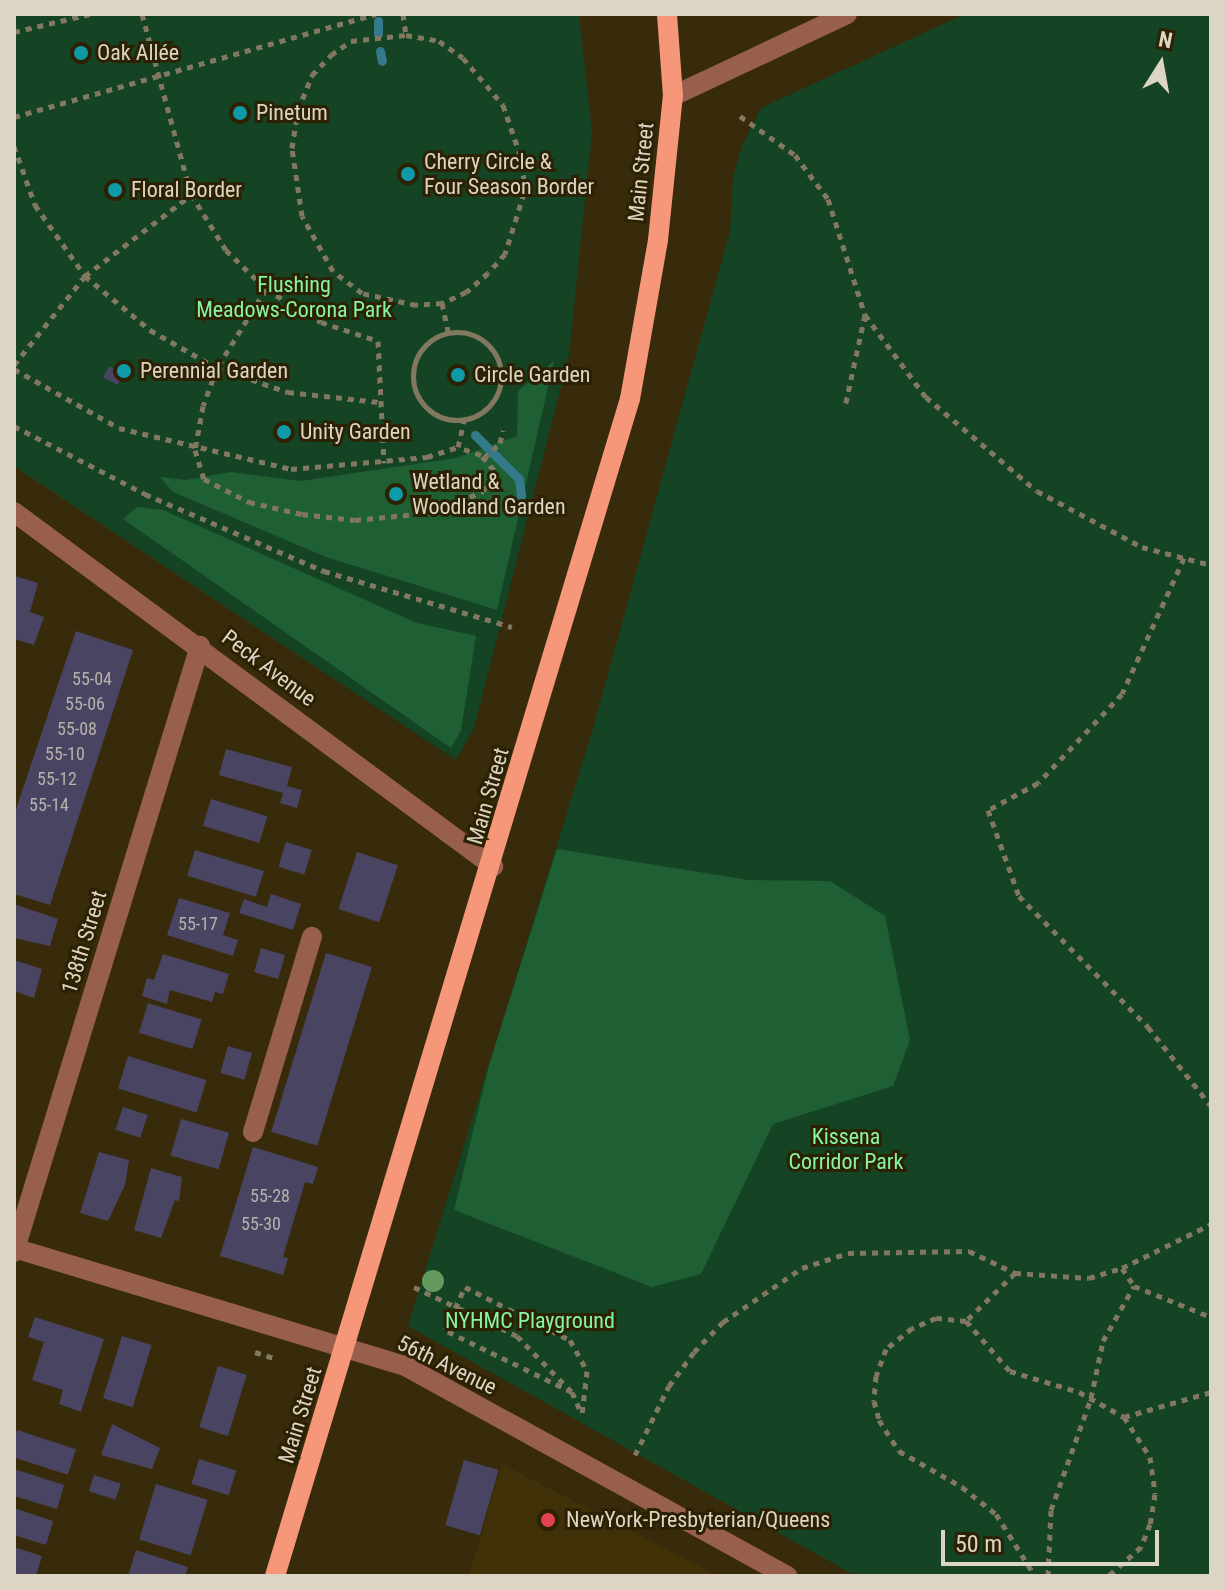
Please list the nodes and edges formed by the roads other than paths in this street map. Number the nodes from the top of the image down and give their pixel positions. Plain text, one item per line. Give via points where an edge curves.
1 (667, 14) edge
2 (847, 14) edge
3 (673, 96) junction
4 (14, 512) edge
5 (200, 646) junction
6 (493, 866) junction
7 (312, 937) dead end
8 (253, 1132) dead end
9 (14, 1249) edge
10 (346, 1349) junction
11 (275, 1576) edge
12 (787, 1576) edge

1 - 3 main road, Main Street
2 - 3 street
3 - 6 main road, Main Street via 658,240 630,399
4 - 5 street, Peck Avenue
5 - 6 street, Peck Avenue
5 - 9 street, 138th Street
6 - 10 main road, Main Street
7 - 8 street
9 - 10 street, 56th Avenue
10 - 11 main road, Main Street
10 - 12 street, 56th Avenue via 407,1367

